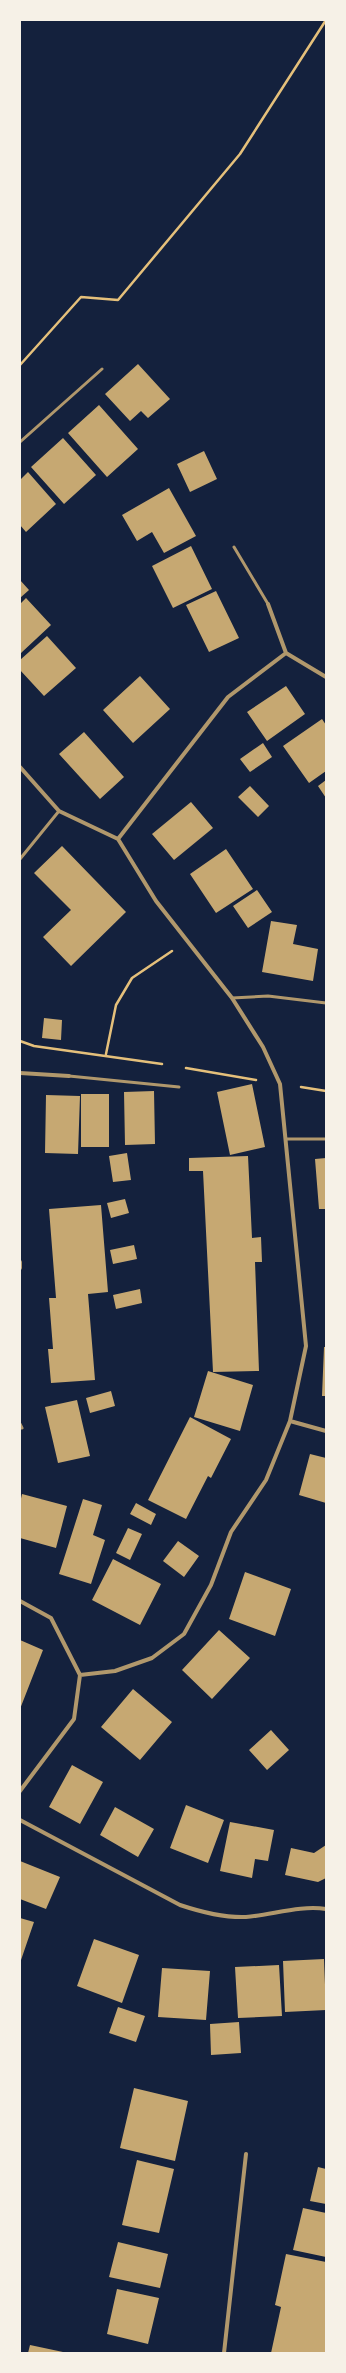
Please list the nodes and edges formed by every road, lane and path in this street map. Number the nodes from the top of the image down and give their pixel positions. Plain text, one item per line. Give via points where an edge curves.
1 (326, 20) edge
2 (20, 364) edge
3 (102, 369) dead end
4 (20, 442) edge
5 (234, 547) dead end
6 (268, 604) joint
7 (286, 653) junction
8 (326, 677) edge
9 (20, 767) edge
10 (59, 811) junction
11 (118, 839) junction
12 (20, 859) edge
13 (187, 942) junction
14 (232, 998) junction
15 (326, 1003) edge
16 (106, 1054) dead end
17 (20, 1073) edge
18 (69, 1076) joint
19 (179, 1087) dead end
20 (326, 1139) edge
21 (286, 1140) junction
22 (20, 1262) edge
23 (20, 1268) edge
24 (290, 1421) junction
25 (20, 1424) edge
26 (22, 1428) dead end
27 (326, 1431) edge
28 (20, 1601) edge
29 (80, 1675) junction
30 (20, 1791) edge
31 (20, 1820) edge
32 (326, 1909) edge
33 (246, 2154) dead end
34 (224, 2353) edge

1 - 2 path via 240,154 118,300 81,298
3 - 4 lane
5 - 6 lane
6 - 7 street
7 - 8 street
7 - 11 street via 228,697
9 - 10 street
10 - 11 street
10 - 12 lane
11 - 13 street via 156,901
13 - 14 street
13 - 16 path via 132,978 116,1005
14 - 15 lane via 268,996
14 - 21 street via 263,1047 280,1084
17 - 18 street
18 - 19 lane
20 - 21 lane
21 - 24 street via 306,1346
22 - 23 street
24 - 27 street
24 - 29 street via 266,1480 231,1532 211,1585 184,1634 152,1658 115,1670
25 - 26 lane
28 - 29 street via 51,1618
29 - 30 street via 74,1719
31 - 32 street via 180,1905 206,1914 246,1917 290,1910
33 - 34 street

